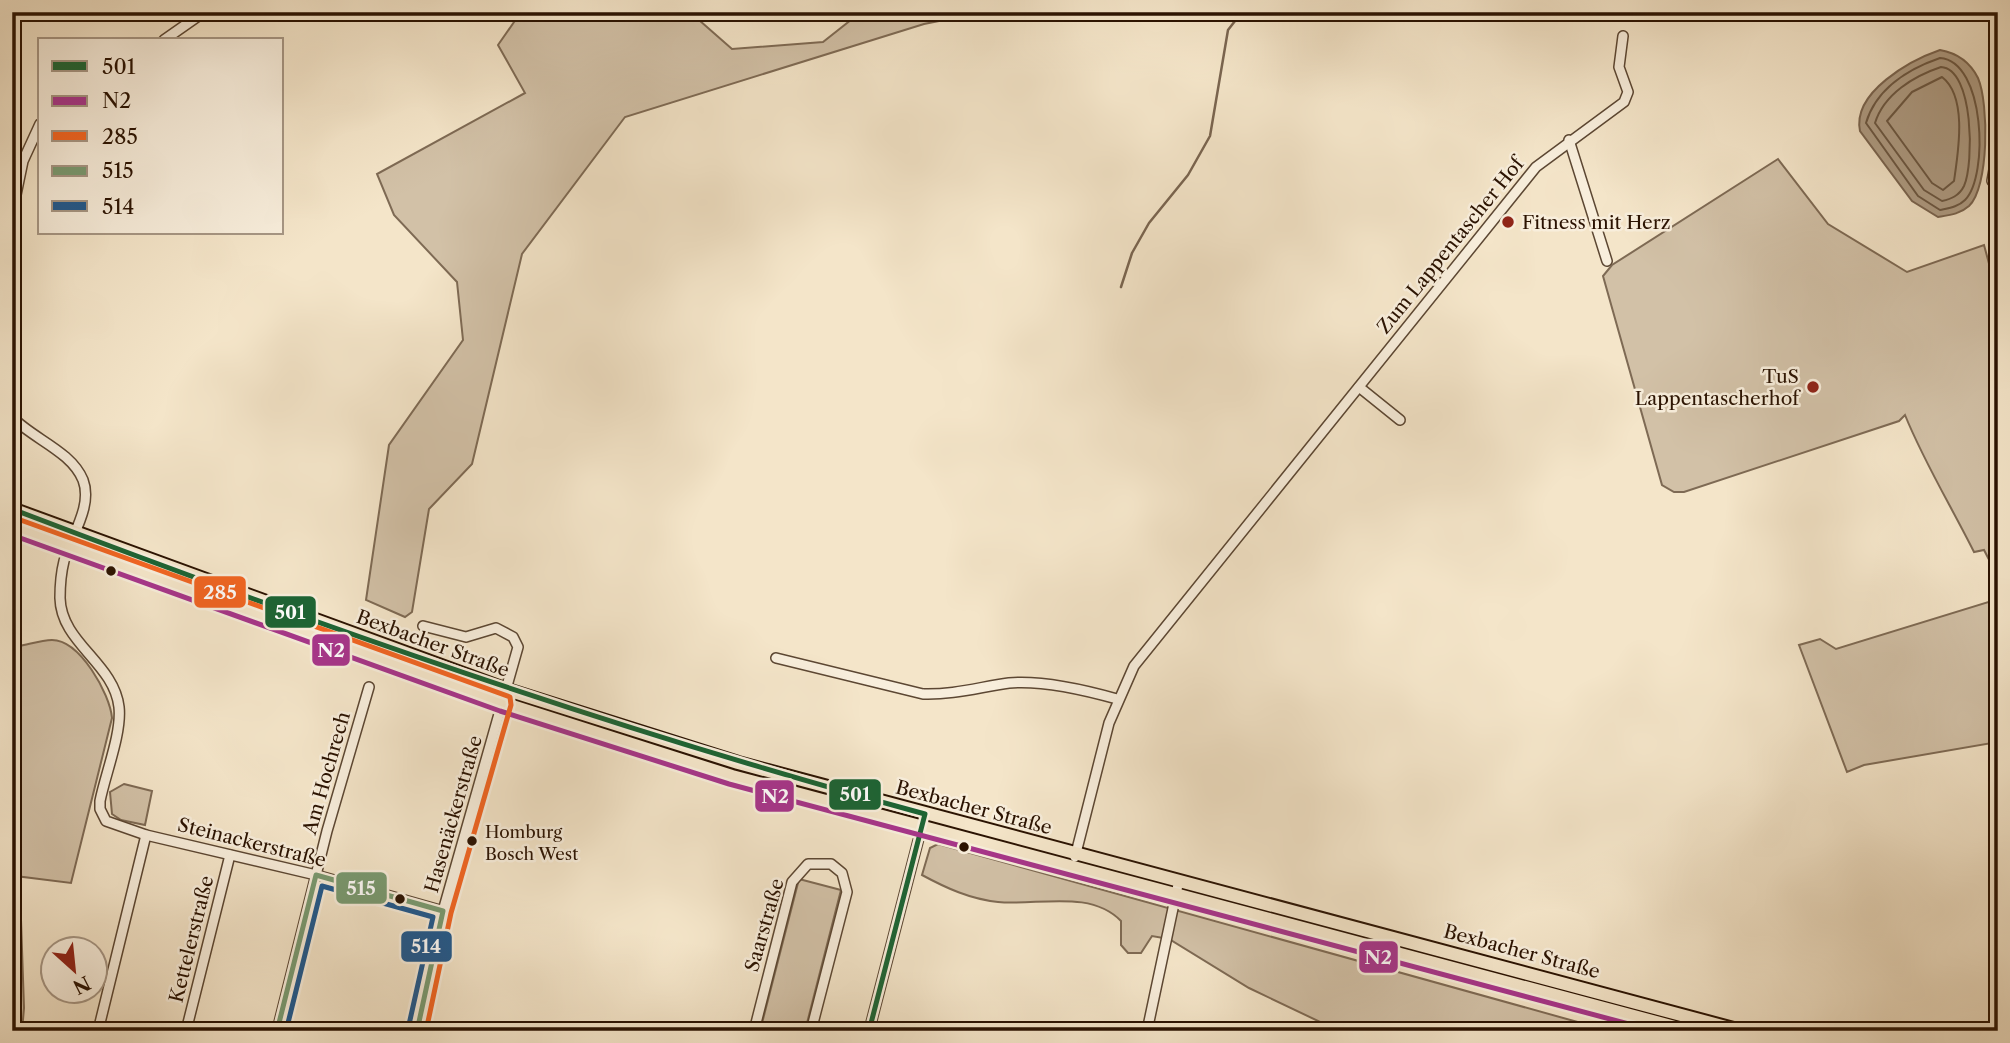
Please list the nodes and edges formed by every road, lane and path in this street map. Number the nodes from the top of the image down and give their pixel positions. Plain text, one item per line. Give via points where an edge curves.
1 (204, 12) edge
2 (1623, 36) dead end
3 (167, 38) edge
4 (38, 128) edge
5 (1569, 140) junction
6 (1998, 146) edge
7 (1992, 181) dead end
8 (12, 214) edge
9 (1607, 261) dead end
10 (1359, 387) junction
11 (12, 416) edge
12 (1400, 421) dead end
13 (12, 509) edge
14 (12, 526) edge
15 (71, 540) junction
16 (423, 626) dead end
17 (776, 659) dead end
18 (369, 687) dead end
19 (507, 690) junction
20 (1117, 699) junction
21 (503, 703) junction
22 (925, 814) junction
23 (921, 828) junction
24 (146, 835) junction
25 (1076, 854) junction
26 (230, 855) junction
27 (1073, 867) junction
28 (316, 875) junction
29 (1177, 887) junction
30 (443, 911) junction
31 (98, 1031) edge
32 (186, 1031) edge
33 (277, 1031) edge
34 (417, 1031) edge
35 (754, 1031) edge
36 (811, 1031) edge
37 (869, 1031) edge
38 (1147, 1031) edge
39 (1690, 1031) edge
40 (1741, 1031) edge

1 - 3 street
2 - 5 street, Zum Lappentascher Hof via 1619,67 1628,97
4 - 8 street via 23,161
5 - 9 street
5 - 10 street, Zum Lappentascher Hof via 1536,166
6 - 7 street
10 - 12 street
10 - 20 street, Zum Lappentascher Hof via 1149,644
11 - 15 street via 81,475 86,492
13 - 15 main road, Bexbacher Straße
14 - 15 main road, Bexbacher Straße
15 - 19 main road, Bexbacher Straße
15 - 21 main road, Bexbacher Straße
15 - 24 street, Steinackerstraße via 61,575 61,612 72,635 108,678 119,706 100,809 111,824
16 - 19 street, Hasenäckerstraße via 466,638 496,628 513,637 519,647
17 - 20 street via 923,694 1022,683
18 - 28 street, Am Hochrech
19 - 21 street, Hasenäckerstraße
19 - 22 main road, Bexbacher Straße via 738,763
20 - 25 street, Zum Lappentascher Hof
21 - 23 main road, Bexbacher Straße via 732,776
21 - 30 street, Hasenäckerstraße
22 - 23 street
22 - 25 main road, Bexbacher Straße
23 - 27 main road, Bexbacher Straße
23 - 37 street
24 - 26 street, Steinackerstraße
24 - 31 street
25 - 27 street, Zum Lappentascher Hof
25 - 29 main road, Bexbacher Straße
26 - 28 street, Steinackerstraße
26 - 32 street, Kettelerstraße
27 - 29 main road, Bexbacher Straße via 1123,881
28 - 30 street, Steinackerstraße
28 - 33 street, Am Hochrech
29 - 38 street
29 - 39 main road, Bexbacher Straße
29 - 40 main road, Bexbacher Straße
30 - 34 street, Hasenäckerstraße
35 - 36 street, Saarstraße via 792,882 808,864 823,863 842,873 847,892

